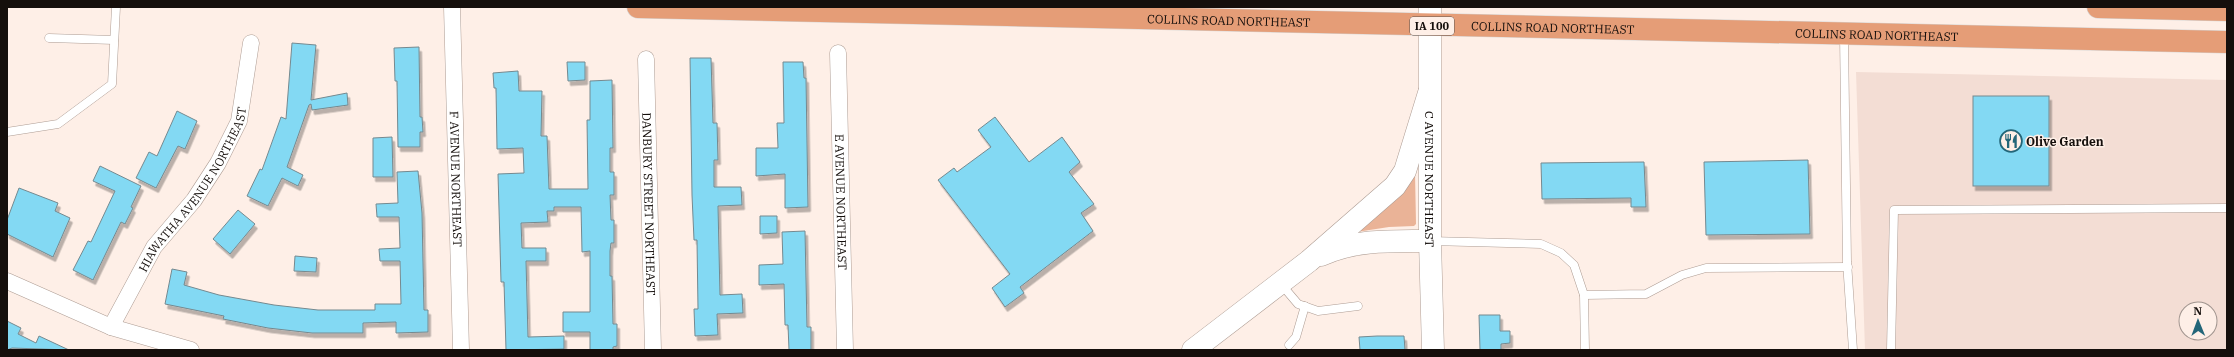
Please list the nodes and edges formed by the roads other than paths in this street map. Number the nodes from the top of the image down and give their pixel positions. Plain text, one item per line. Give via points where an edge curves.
1 (116, 7) edge
2 (452, 7) edge
3 (638, 7) edge
4 (2098, 7) edge
5 (2227, 10) edge
6 (1430, 16) edge
7 (1844, 34) junction
8 (49, 38) dead end
9 (114, 40) junction
10 (2227, 42) edge
11 (251, 43) dead end
12 (838, 53) dead end
13 (646, 59) dead end
14 (1429, 93) junction
15 (7, 132) edge
16 (2227, 208) edge
17 (1430, 242) junction
18 (1309, 261) junction
19 (1848, 267) junction
20 (7, 281) edge
21 (1280, 283) junction
22 (1584, 295) junction
23 (1305, 306) junction
24 (1358, 306) dead end
25 (111, 327) junction
26 (1289, 345) dead end
27 (191, 350) edge
28 (461, 350) edge
29 (653, 350) edge
30 (845, 350) edge
31 (1193, 350) edge
32 (1433, 350) edge
33 (1585, 350) edge
34 (1853, 350) edge
35 (1891, 350) edge

1 - 9 lane
2 - 28 street, F AVENUE NORTHEAST
3 - 6 highway, COLLINS ROAD NORTHEAST / IA 100
4 - 5 highway
6 - 7 highway, COLLINS ROAD NORTHEAST / IA 100
6 - 14 main road, C AVENUE NORTHEAST
7 - 10 highway, COLLINS ROAD NORTHEAST / IA 100
7 - 19 lane
8 - 9 lane
9 - 15 lane via 112,84 58,124
11 - 25 street, HIAWATHA AVENUE NORTHEAST via 239,121 218,163 194,200 154,247
12 - 30 street, E AVENUE NORTHEAST
13 - 29 street, DANBURY STREET NORTHEAST
14 - 17 main road, C AVENUE NORTHEAST
14 - 18 main road via 1405,171 1395,186
16 - 35 lane via 1894,210
17 - 18 main road via 1366,242 1344,246
17 - 22 lane via 1541,244 1561,253 1574,265
17 - 32 main road, C AVENUE NORTHEAST
18 - 21 main road
19 - 22 lane via 1706,268 1682,275 1646,294
19 - 34 lane
20 - 25 street
21 - 23 lane via 1298,304
21 - 31 main road
22 - 33 lane
23 - 24 lane via 1318,311
23 - 26 lane via 1296,337
25 - 27 street

